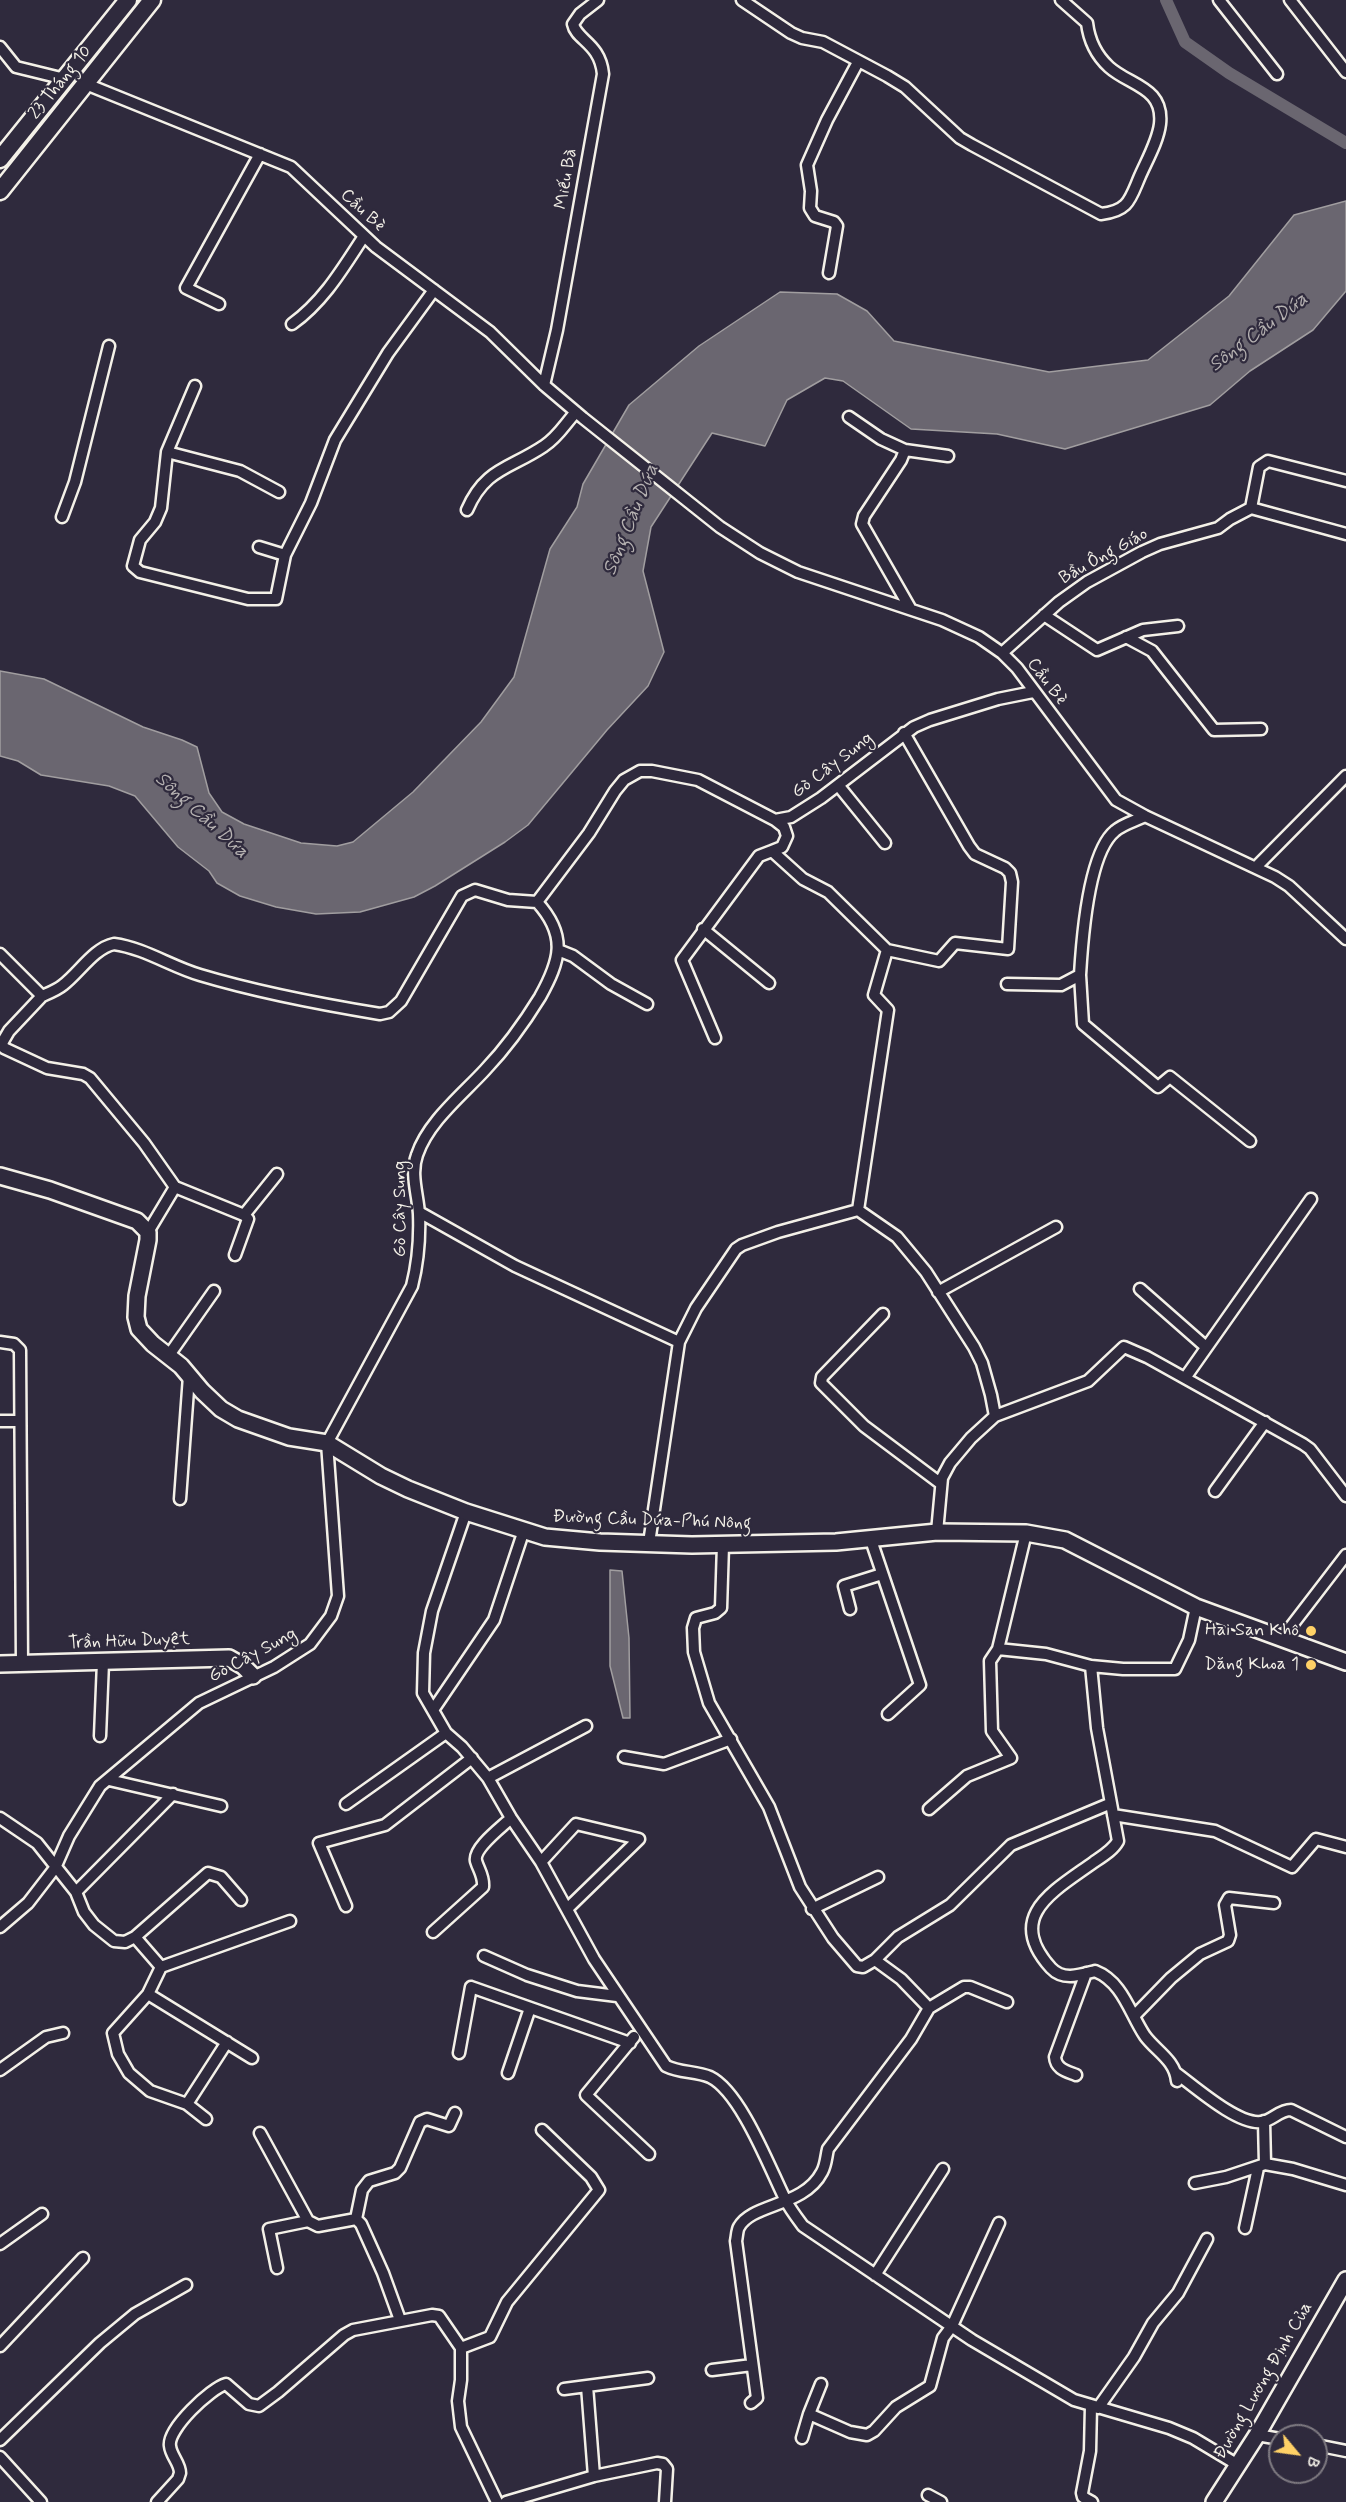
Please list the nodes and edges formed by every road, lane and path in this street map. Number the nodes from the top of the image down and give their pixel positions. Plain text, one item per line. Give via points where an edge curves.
1 (128, 0) edge
2 (152, 0) edge
3 (598, 0) edge
4 (742, 0) edge
5 (1061, 0) edge
6 (1220, 0) edge
7 (1290, 0) edge
8 (0, 47) edge
9 (858, 62) junction
10 (1346, 72) edge
11 (1277, 74) dead end
12 (65, 79) junction
13 (86, 84) junction
14 (260, 154) junction
15 (0, 159) edge
16 (0, 191) edge
17 (364, 236) junction
18 (829, 273) dead end
19 (434, 290) junction
20 (219, 304) dead end
21 (292, 324) dead end
22 (109, 346) dead end
23 (544, 385) junction
24 (195, 386) dead end
25 (579, 415) junction
26 (849, 417) dead end
27 (905, 450) junction
28 (167, 452) junction
29 (948, 456) dead end
30 (1346, 481) edge
31 (279, 492) dead end
32 (1251, 508) junction
33 (467, 510) dead end
34 (62, 517) dead end
35 (1346, 534) edge
36 (259, 547) dead end
37 (285, 555) junction
38 (910, 608) junction
39 (1044, 615) junction
40 (1178, 626) dead end
41 (1126, 637) junction
42 (1002, 653) junction
43 (1033, 692) junction
44 (1262, 729) dead end
45 (904, 733) junction
46 (1346, 776) edge
47 (838, 785) junction
48 (1145, 816) junction
49 (775, 820) junction
50 (885, 843) dead end
51 (772, 851) junction
52 (1256, 867) junction
53 (537, 902) junction
54 (703, 929) junction
55 (1346, 939) edge
56 (558, 950) junction
57 (887, 950) junction
58 (0, 954) edge
59 (1080, 975) junction
60 (769, 982) dead end
61 (1007, 984) dead end
62 (42, 996) junction
63 (647, 1004) dead end
64 (715, 1038) dead end
65 (1250, 1142) dead end
66 (277, 1174) dead end
67 (0, 1176) edge
68 (175, 1187) junction
69 (1311, 1199) dead end
70 (858, 1210) junction
71 (419, 1212) junction
72 (244, 1215) junction
73 (1056, 1227) dead end
74 (148, 1232) junction
75 (235, 1255) dead end
76 (1140, 1289) dead end
77 (214, 1291) dead end
78 (938, 1292) junction
79 (883, 1314) dead end
80 (0, 1342) edge
81 (679, 1342) junction
82 (1206, 1347) junction
83 (169, 1355) junction
84 (189, 1376) junction
85 (1185, 1378) junction
86 (995, 1416) junction
87 (0, 1421) edge
88 (19, 1421) junction
89 (1265, 1422) junction
90 (327, 1443) junction
91 (940, 1483) junction
92 (1215, 1491) dead end
93 (1346, 1496) edge
94 (180, 1499) dead end
95 (466, 1512) junction
96 (524, 1530) junction
97 (937, 1532) junction
98 (1026, 1533) junction
99 (871, 1540) junction
100 (649, 1543) junction
101 (723, 1545) junction
102 (1346, 1555) edge
103 (882, 1574) junction
104 (1196, 1607) junction
105 (850, 1609) dead end
106 (1283, 1637) junction
107 (998, 1649) junction
108 (103, 1662) junction
109 (1346, 1662) edge
110 (0, 1664) edge
111 (22, 1665) junction
112 (1091, 1666) junction
113 (253, 1676) junction
114 (433, 1710) junction
115 (888, 1714) dead end
116 (586, 1726) dead end
117 (446, 1733) junction
118 (100, 1736) dead end
119 (731, 1739) junction
120 (624, 1757) dead end
121 (472, 1758) junction
122 (488, 1778) junction
123 (109, 1780) junction
124 (173, 1794) junction
125 (346, 1804) dead end
126 (221, 1806) dead end
127 (929, 1809) dead end
128 (1111, 1809) junction
129 (0, 1818) edge
130 (511, 1818) junction
131 (1346, 1847) edge
132 (541, 1862) junction
133 (55, 1868) junction
134 (878, 1877) dead end
135 (76, 1892) junction
136 (241, 1900) dead end
137 (1274, 1903) dead end
138 (346, 1906) dead end
139 (567, 1909) junction
140 (812, 1909) junction
141 (291, 1921) dead end
142 (0, 1927) edge
143 (433, 1932) dead end
144 (135, 1937) junction
145 (484, 1956) dead end
146 (875, 1960) junction
147 (161, 1967) junction
148 (1086, 1973) junction
149 (148, 1994) junction
150 (617, 1996) junction
151 (1007, 2002) dead end
152 (530, 2008) junction
153 (929, 2008) junction
154 (1135, 2016) junction
155 (640, 2030) junction
156 (63, 2033) dead end
157 (227, 2042) junction
158 (630, 2043) junction
159 (459, 2053) dead end
160 (252, 2058) dead end
161 (2, 2064) edge
162 (508, 2073) dead end
163 (1076, 2075) dead end
164 (188, 2104) junction
165 (455, 2113) dead end
166 (206, 2119) dead end
167 (1264, 2121) junction
168 (542, 2130) dead end
169 (260, 2133) dead end
170 (1346, 2137) edge
171 (649, 2154) dead end
172 (1262, 2166) junction
173 (944, 2169) dead end
174 (1195, 2183) dead end
175 (1346, 2186) edge
176 (786, 2201) junction
177 (42, 2214) dead end
178 (356, 2219) junction
179 (308, 2221) junction
180 (999, 2223) dead end
181 (1245, 2228) dead end
182 (1207, 2240) dead end
183 (0, 2244) edge
184 (83, 2258) dead end
185 (277, 2268) dead end
186 (875, 2275) junction
187 (1346, 2280) edge
188 (186, 2285) dead end
189 (400, 2320) junction
190 (952, 2326) junction
191 (0, 2344) edge
192 (461, 2348) junction
193 (752, 2365) junction
194 (712, 2370) dead end
195 (648, 2378) dead end
196 (821, 2384) dead end
197 (587, 2386) junction
198 (564, 2389) dead end
199 (751, 2403) dead end
200 (1095, 2407) junction
201 (809, 2414) junction
202 (1257, 2435) junction
203 (1268, 2437) edge
204 (802, 2438) dead end
205 (0, 2440) edge
206 (1328, 2447) edge
207 (1346, 2451) edge
208 (0, 2457) edge
209 (1238, 2465) junction
210 (594, 2476) junction
211 (928, 2496) dead end
212 (41, 2502) edge
213 (157, 2502) edge
214 (498, 2502) edge
215 (506, 2502) edge
216 (664, 2502) edge
217 (941, 2502) edge
218 (1092, 2502) edge
219 (1214, 2502) edge

1 - 12 main road, 23 Tháng 10
2 - 13 main road, 23 Tháng 10
3 - 23 street, Miếu Bà via 573,24 596,51 603,74
4 - 9 street via 791,33 823,42
5 - 9 street via 1087,23 1089,39 1109,67 1146,90 1161,110 1153,146 1130,199 1120,211 1101,214 972,145 905,87
6 - 11 street
7 - 10 street
8 - 12 street via 16,67
9 - 18 street via 807,165 810,208 815,216 837,226
12 - 13 main road
12 - 15 main road, 23 Tháng 10
13 - 14 street, Cầu Bè
13 - 16 main road, 23 Tháng 10
14 - 17 street, Cầu Bè via 291,167
14 - 20 street via 186,288
17 - 19 street, Cầu Bè
17 - 21 street via 309,312
19 - 23 street, Cầu Bè via 490,332
19 - 37 street via 388,353 343,427
22 - 34 street via 75,482
23 - 25 street, Cầu Bè
24 - 28 street
25 - 33 street via 555,439 508,464 486,481 473,495
25 - 38 street, Cầu Bè via 720,527 777,562
26 - 27 street
27 - 29 street
27 - 38 street via 862,524
28 - 31 street via 240,471
28 - 37 street via 161,508 140,540 134,566 140,572 248,599 276,599
30 - 32 street via 1268,461 1259,467
32 - 35 street
32 - 39 street, Bầu Ông Giáo via 1218,528 1160,544 1126,560 1087,582
36 - 37 street
38 - 42 street, Cầu Bè via 965,629
39 - 41 street via 1097,650
39 - 42 street, Bầu Ông Giáo
40 - 41 street via 1143,630
41 - 44 street via 1152,651 1214,730
42 - 43 street, Cầu Bè
43 - 45 street, Gò Cây Sung via 930,720
43 - 48 street, Cầu Bè via 1109,793
45 - 47 street, Gò Cây Sung
45 - 57 street via 975,854 1000,864 1010,873 1008,949 955,943 939,961
46 - 52 street
47 - 49 street, Gò Cây Sung via 792,817
47 - 50 street
48 - 52 street, Cầu Bè
48 - 59 street via 1116,830 1103,847 1082,931
49 - 51 street via 787,836 782,847
49 - 53 street via 698,780 640,771 615,791
51 - 54 street via 759,856
51 - 57 street via 803,879 828,892
52 - 55 street, Cầu Bè via 1289,886
53 - 56 street, Gò Cây Sung via 553,924
53 - 62 street via 508,900 475,890 462,896 401,1001 389,1012 380,1014 245,988 114,944 99,951 61,988
54 - 60 street
54 - 64 street via 682,960
56 - 63 street
56 - 71 street, Gò Cây Sung via 552,975 527,1018 446,1112 417,1153 414,1164
57 - 70 street via 874,995 888,1010
58 - 62 street
59 - 61 street via 1061,985
59 - 65 street via 1083,1024 1158,1087 1170,1077
62 - 68 street via 9,1031 2,1043 4,1048 47,1068 90,1078
66 - 72 street
67 - 74 street via 137,1221
68 - 72 street
68 - 74 street
69 - 82 street
70 - 78 street via 897,1237
70 - 81 street via 742,1245 706,1292
71 - 81 street via 515,1266
71 - 90 street, Gò Cây Sung via 419,1258 412,1286
72 - 75 street via 248,1219
73 - 78 street
74 - 83 street, Đường Cầu Dứa-Phú Nông via 136,1317 139,1329
76 - 82 street
77 - 83 street
78 - 86 street via 982,1363
79 - 91 street via 822,1377 821,1383 864,1426
80 - 88 street via 14,1344 20,1350
81 - 100 street
82 - 85 street
83 - 84 street, Đường Cầu Dứa-Phú Nông
84 - 90 street, Đường Cầu Dứa-Phú Nông via 221,1409 238,1419 289,1437
84 - 94 street
85 - 86 street via 1124,1347 1088,1381
85 - 89 street
86 - 91 street via 959,1452
87 - 88 street
88 - 111 street
89 - 92 street
89 - 93 street via 1310,1449
90 - 95 street, Đường Cầu Dứa-Phú Nông via 390,1480
90 - 113 street, Gò Cây Sung via 338,1596 331,1616 310,1644
91 - 97 street
95 - 96 street, Đường Cầu Dứa-Phú Nông
95 - 114 street via 432,1611 424,1653 423,1693
96 - 100 street, Đường Cầu Dứa-Phú Nông via 545,1537
96 - 114 street via 494,1620
97 - 98 street, Đường Cầu Dứa-Phú Nông
97 - 99 street, Đường Cầu Dứa-Phú Nông
98 - 104 street, Đường Cầu Dứa-Phú Nông via 1065,1539
98 - 107 street
99 - 101 street, Đường Cầu Dứa-Phú Nông
99 - 103 street
100 - 101 street, Đường Cầu Dứa-Phú Nông
101 - 119 street via 721,1608 696,1618 693,1628 694,1652 709,1703
102 - 106 street
103 - 105 street via 844,1586
103 - 115 street via 920,1685
104 - 106 street, Đường Cầu Dứa-Phú Nông
104 - 112 street via 1189,1641 1175,1669
106 - 109 street, Đường Cầu Dứa-Phú Nông
107 - 112 street via 1037,1653
107 - 127 street via 990,1661 992,1731 1011,1758 967,1776
108 - 111 street, Trần Hữu Duyệt
108 - 113 street, Trần Hữu Duyệt via 229,1658
108 - 118 street
110 - 111 street, Trần Hữu Duyệt
112 - 128 street
113 - 123 street, Gò Cây Sung via 199,1703
114 - 117 street
116 - 122 street
117 - 121 street
117 - 125 street
119 - 120 street via 664,1764
119 - 140 street via 769,1807
121 - 122 street
121 - 138 street via 385,1825 319,1842
122 - 130 street
123 - 124 street
123 - 133 street, Gò Cây Sung via 89,1801
124 - 126 street
124 - 135 street
128 - 131 street via 1215,1831 1292,1867 1316,1839
128 - 146 street via 1011,1845 950,1905 898,1937
128 - 148 street via 1118,1835 1115,1846 1055,1890 1032,1918 1036,1942 1053,1970 1065,1976
129 - 133 street via 37,1843
130 - 132 street
130 - 143 street via 476,1851 484,1876 483,1887
132 - 139 street
132 - 139 street via 576,1824 639,1839
133 - 135 street
133 - 142 street, Gò Cây Sung via 28,1903
134 - 140 street
135 - 144 street via 94,1925 114,1941
136 - 144 street via 221,1877 208,1873
137 - 154 street via 1229,1898 1225,1905 1228,1941 1200,1954
139 - 150 street
140 - 146 street via 853,1964 862,1967
141 - 147 street
144 - 147 street
145 - 150 street via 577,1991
146 - 153 street via 901,1979
147 - 149 street
148 - 154 street via 1095,1971 1112,1982
148 - 163 street via 1055,2057 1060,2068
149 - 157 street
149 - 164 street via 113,2033 118,2054 129,2073 150,2091
150 - 155 street
151 - 153 street via 964,1987
152 - 158 street
152 - 159 street via 471,1987
152 - 162 street
153 - 176 street via 911,2039 828,2150 823,2172 803,2194
154 - 167 street via 1176,2077 1232,2113
155 - 158 street
155 - 176 street via 666,2066 680,2073 711,2078 725,2089 766,2154
156 - 161 street via 46,2037
157 - 160 street
157 - 164 street
158 - 171 street via 586,2095
164 - 166 street
165 - 178 street via 449,2126 427,2118 420,2122 395,2174 365,2184
167 - 170 street via 1292,2110
167 - 172 street
168 - 192 street via 591,2177 599,2190 507,2302 490,2337
169 - 179 street
172 - 174 street
172 - 175 street via 1293,2169
172 - 181 street
173 - 186 street
176 - 186 street via 803,2226
176 - 193 street via 748,2217 738,2227 736,2241
177 - 183 street
178 - 179 street via 318,2226
178 - 189 street via 362,2224
179 - 185 street via 269,2229
180 - 190 street
182 - 200 street via 1178,2293
184 - 191 street
186 - 190 street
187 - 202 street, Đường Lương Định Của
188 - 205 street via 135,2314 100,2343
189 - 192 street via 439,2316
189 - 213 street via 344,2335 259,2406 249,2404 226,2384 214,2390 175,2429 169,2442 180,2473
190 - 200 street via 1074,2400
190 - 201 street via 943,2338 930,2386 896,2407 874,2431 867,2435 850,2432
192 - 214 street via 461,2427
193 - 194 street
193 - 199 street via 757,2398
195 - 197 street
196 - 201 street
197 - 198 street
197 - 210 street
200 - 209 street via 1169,2428
200 - 218 street via 1082,2493
201 - 204 street
202 - 203 street
202 - 209 street, Đường Lương Định Của
206 - 207 street
208 - 212 street
209 - 219 street, Đường Lương Định Của
210 - 215 street
210 - 216 street via 663,2464 667,2469
211 - 217 street

